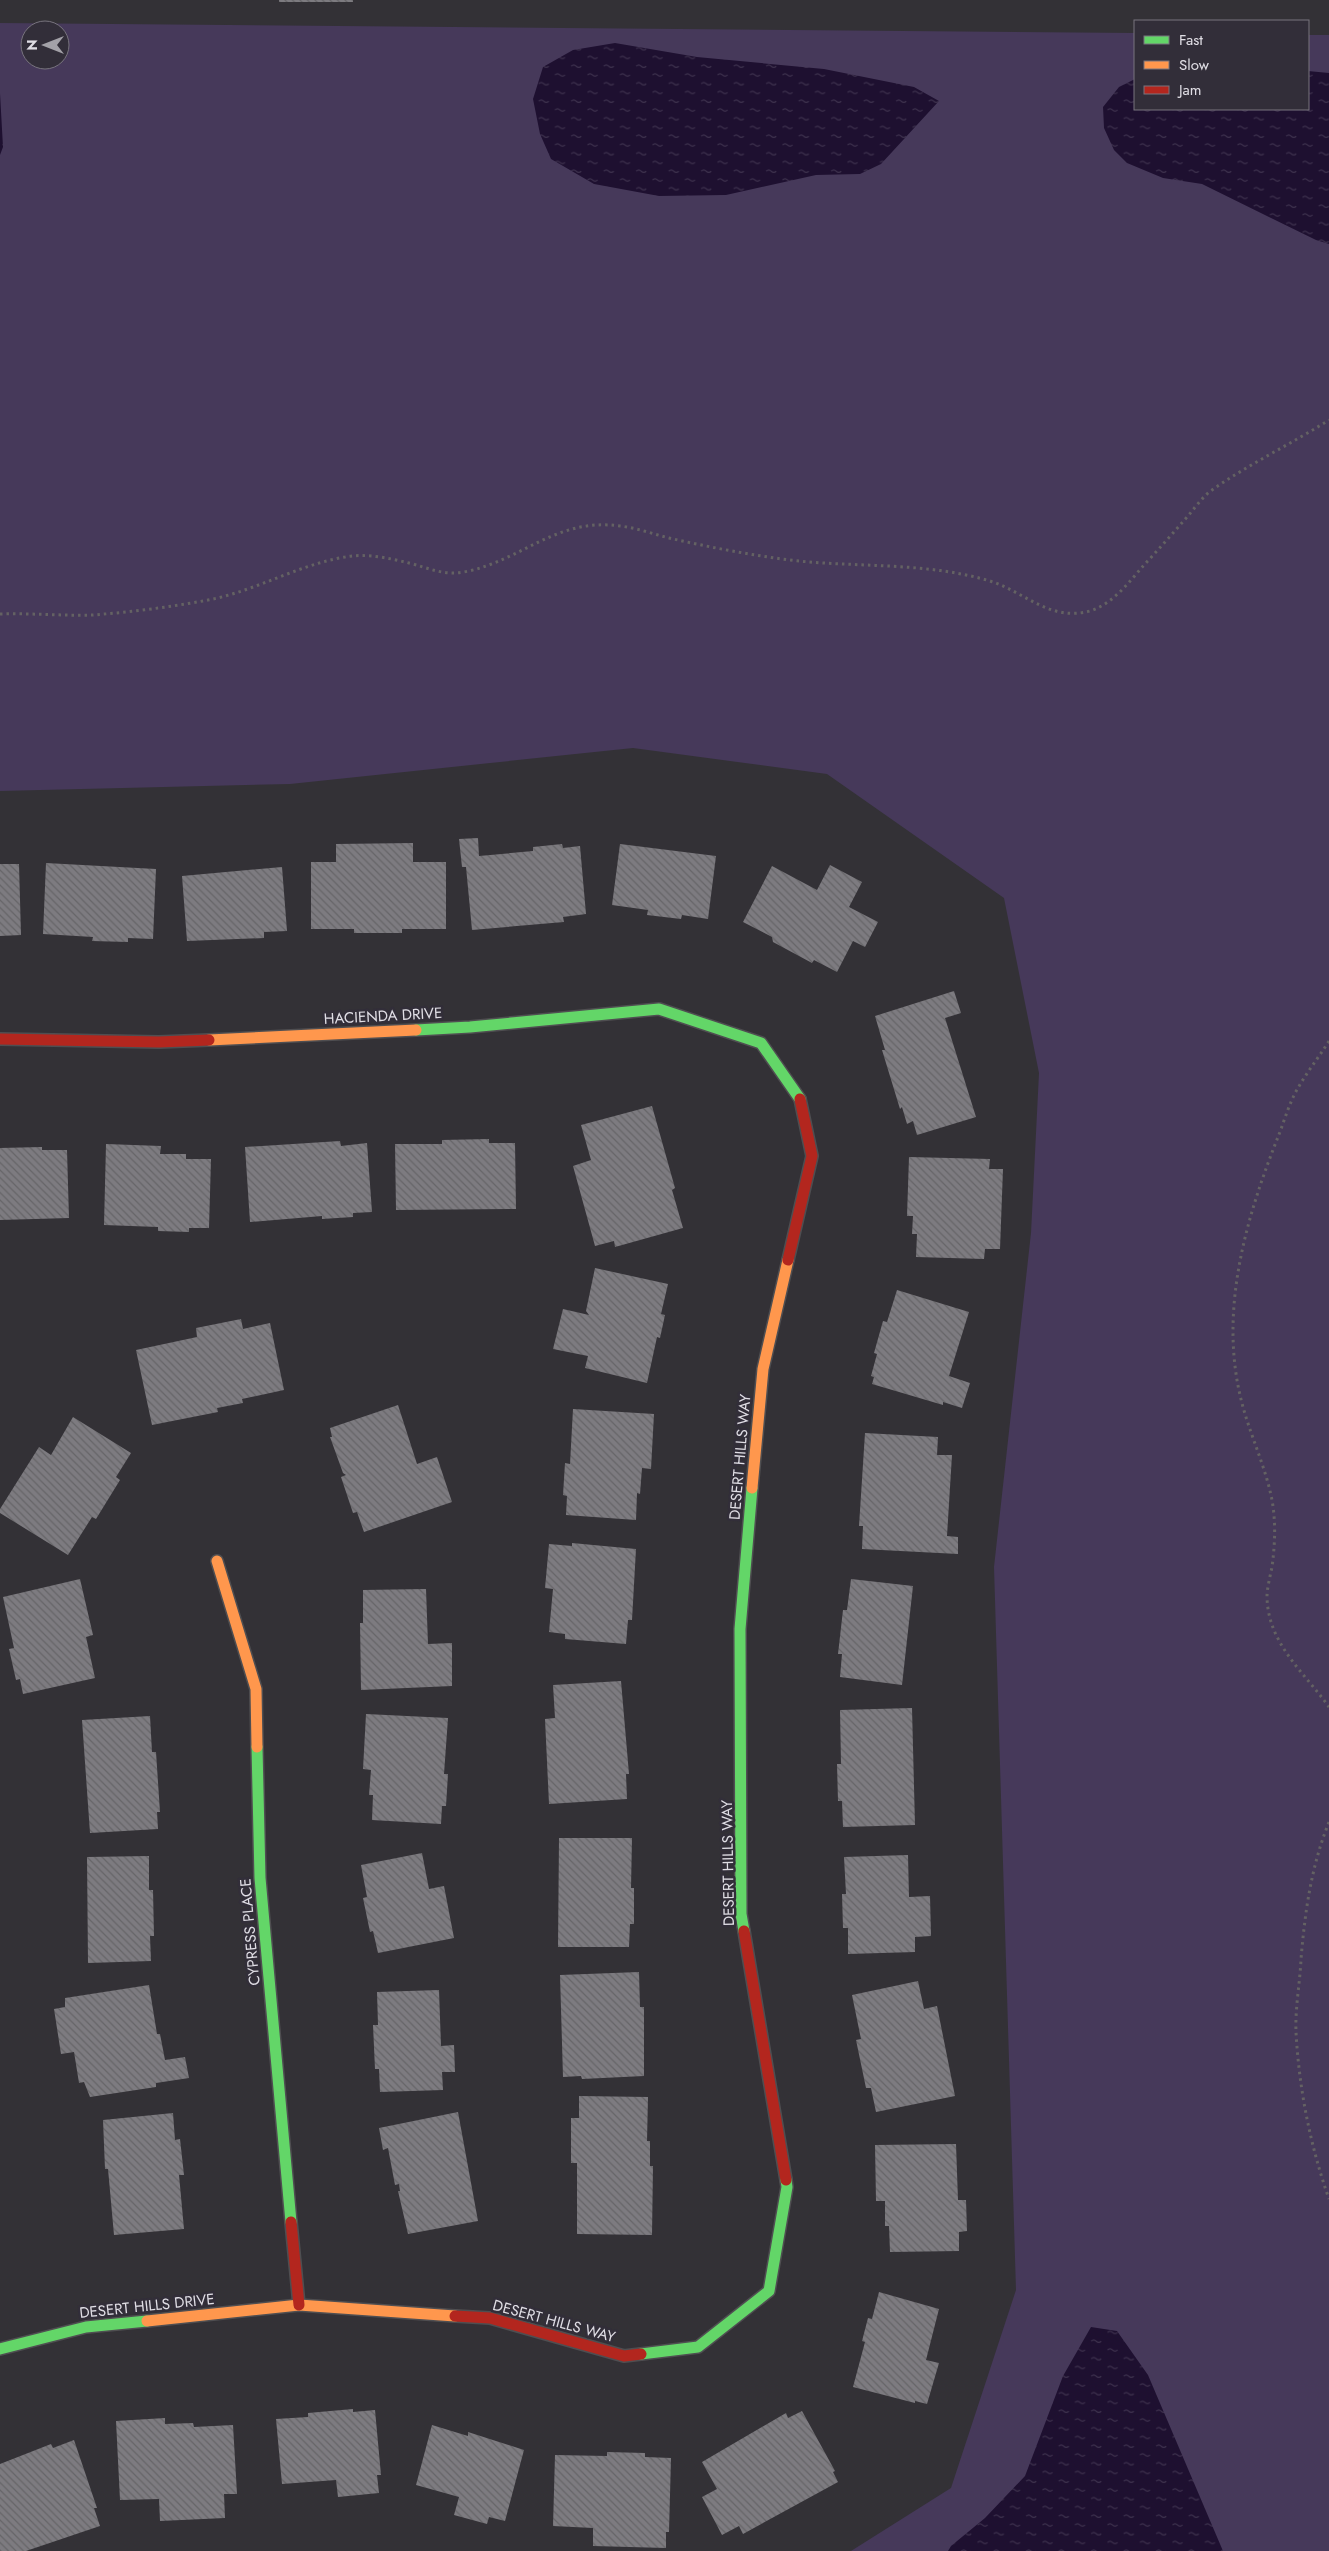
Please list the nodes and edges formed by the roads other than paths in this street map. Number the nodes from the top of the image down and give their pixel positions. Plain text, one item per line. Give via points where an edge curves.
1 (0, 1039) edge
2 (762, 1043) joint
3 (217, 1561) dead end
4 (299, 2305) junction
5 (0, 2349) edge

1 - 2 street, HACIENDA DRIVE via 169,1042 470,1027 659,1009
2 - 4 street, DESERT HILLS WAY via 800,1097 812,1156 763,1369 740,1629 741,1914 787,2187 769,2291 698,2347 624,2356 490,2318
3 - 4 street, CYPRESS PLACE via 256,1689 260,1878
4 - 5 street, DESERT HILLS DRIVE via 86,2326

